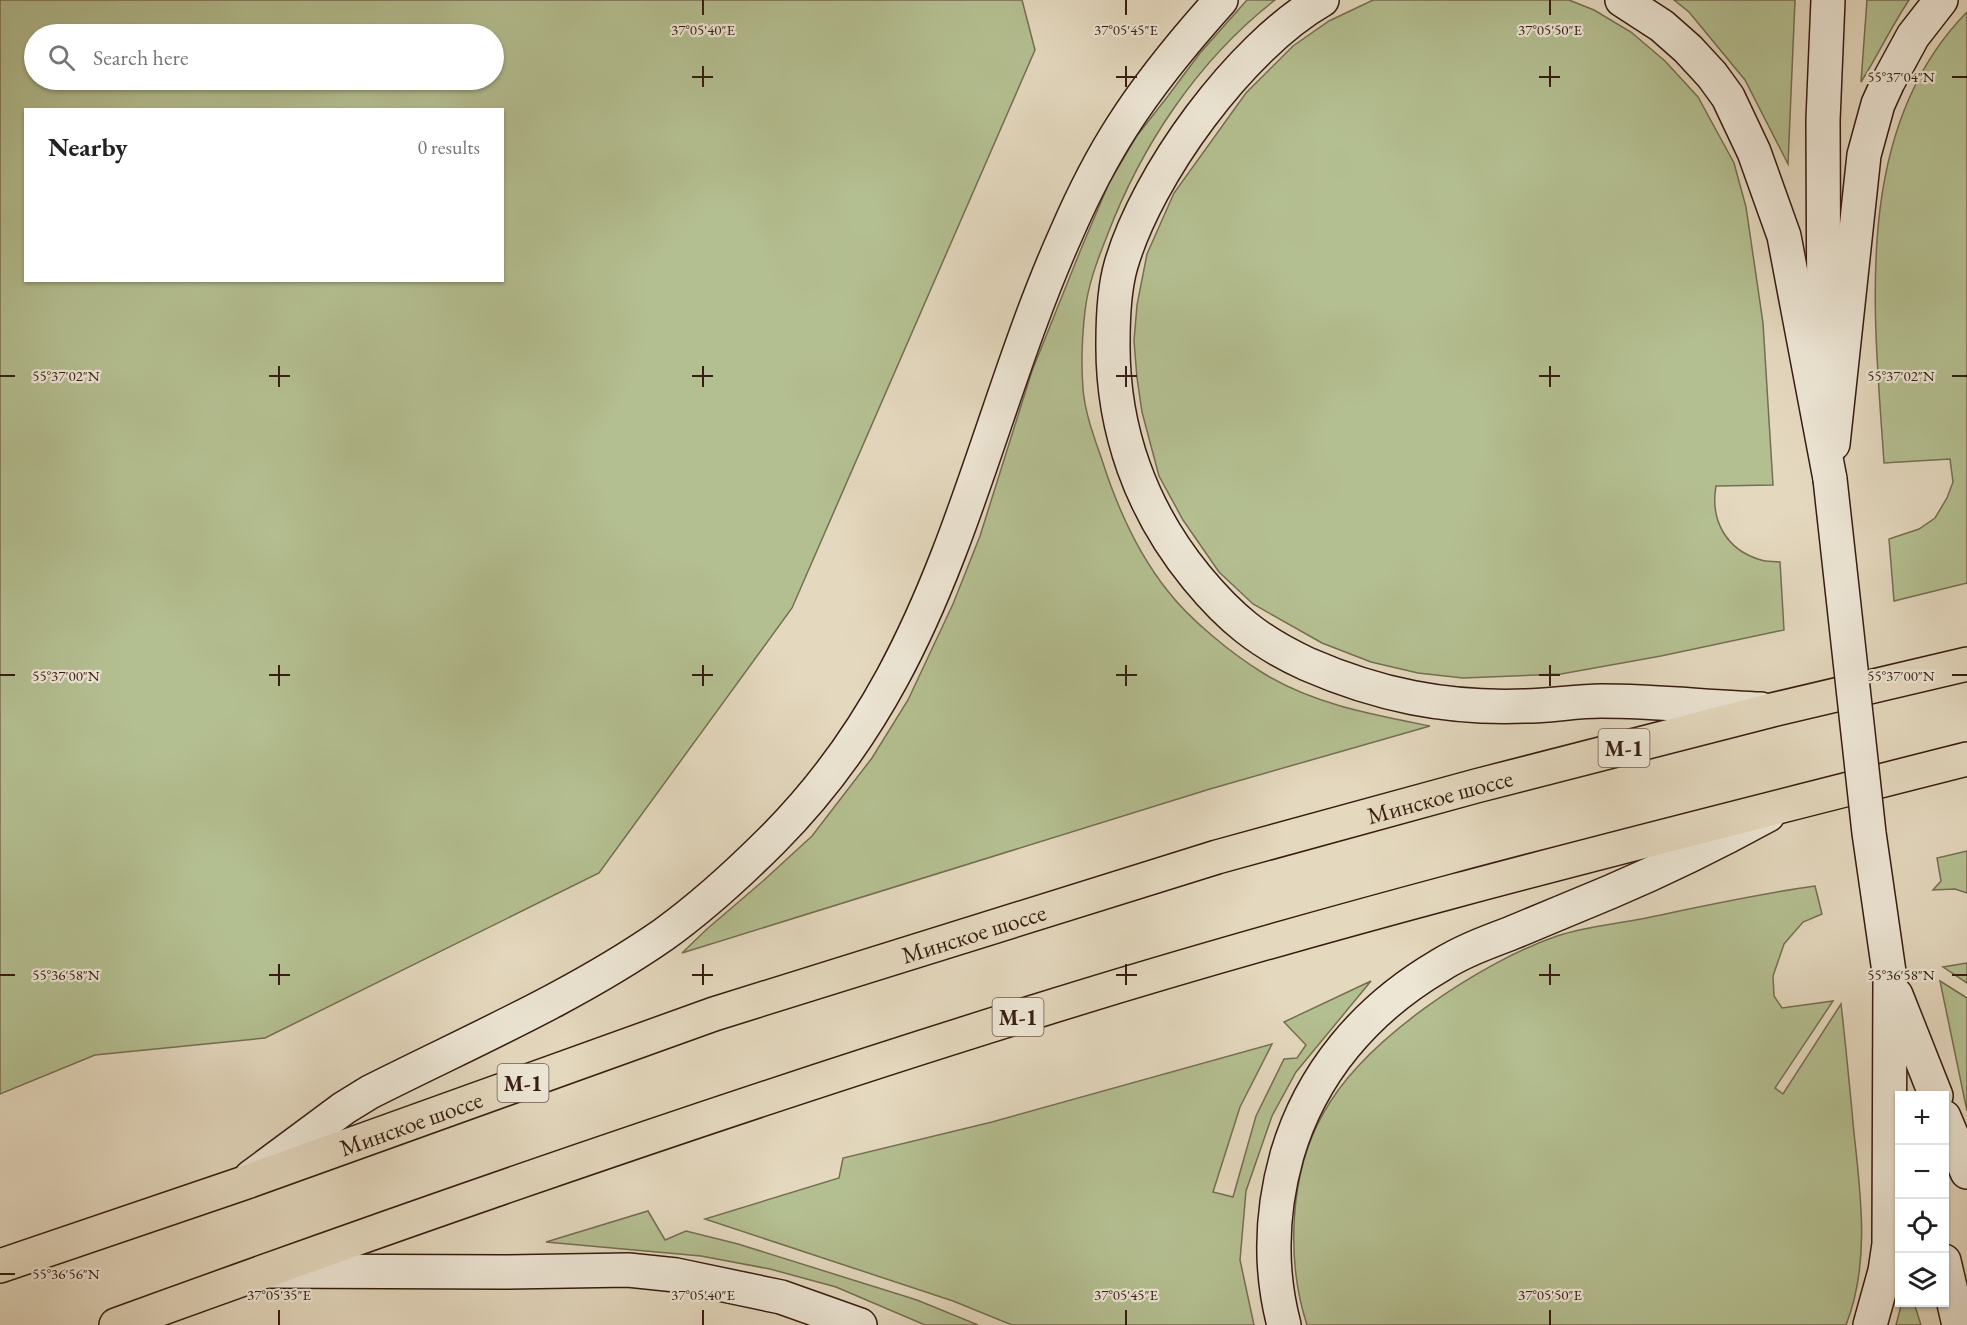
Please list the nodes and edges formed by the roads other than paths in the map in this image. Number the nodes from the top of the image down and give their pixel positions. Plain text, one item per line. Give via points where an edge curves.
1 (1221, 0) edge
2 (1322, 0) edge
3 (1622, 0) edge
4 (1828, 0) edge
5 (1941, 0) edge
6 (1830, 478) junction
7 (1967, 655) edge
8 (1967, 664) edge
9 (1930, 673) junction
10 (1772, 710) junction
11 (1961, 761) edge
12 (1784, 806) junction
13 (1890, 979) junction
14 (1910, 1091) edge
15 (1934, 1091) edge
16 (1949, 1129) edge
17 (1967, 1172) edge
18 (241, 1184) junction
19 (0, 1266) edge
20 (265, 1271) junction
21 (1949, 1282) edge
22 (116, 1325) edge
23 (860, 1325) edge
24 (1284, 1325) edge
25 (1870, 1325) edge
26 (1959, 1325) edge

1 - 18 main road via 1123,124 1077,209 1009,381 952,542 910,641 853,742 805,804 720,890 629,958 370,1092
2 - 10 main road via 1276,32 1229,81 1197,123 1164,169 1132,233 1120,268 1113,328 1116,403 1128,450 1162,530 1235,620 1274,648 1367,687 1428,702 1480,705 1597,701
3 - 6 main road via 1662,26 1712,75 1728,97 1754,152 1784,236
4 - 6 main road via 1822,306
5 - 6 main road via 1913,36 1888,82 1864,155
6 - 13 main road, bridge via 1868,822
7 - 9 main road
8 - 9 highway, Минское шоссе / М-1
9 - 10 highway, Минское шоссе / М-1
10 - 18 highway, Минское шоссе / М-1 via 1262,844 1087,897 714,1014
11 - 12 highway, М-1
12 - 20 highway, М-1 via 1321,927 1039,1010 744,1105
12 - 24 main road via 1641,879 1440,965 1401,991 1349,1040 1313,1091 1284,1167 1273,1248
13 - 14 main road
13 - 15 main road
13 - 25 main road via 1889,1244
16 - 17 main road
18 - 19 highway, Минское шоссе / М-1
20 - 22 highway, М-1
20 - 23 main road via 628,1270 676,1275 781,1297
21 - 26 main road

